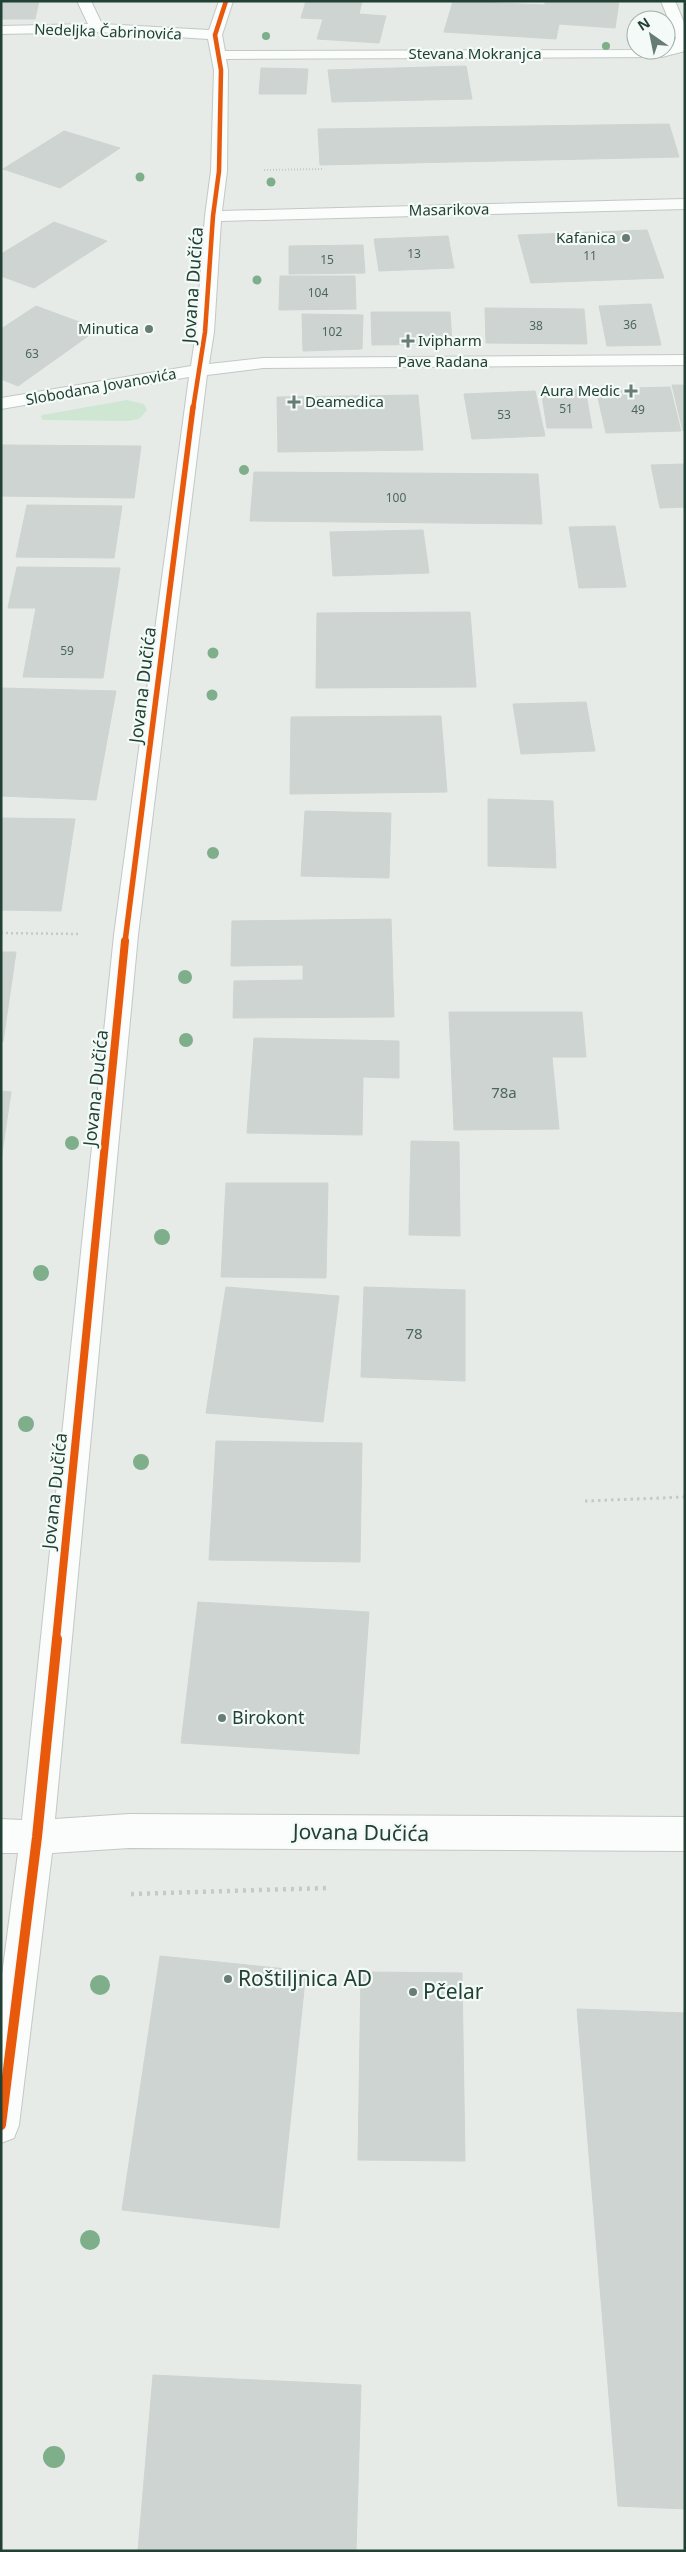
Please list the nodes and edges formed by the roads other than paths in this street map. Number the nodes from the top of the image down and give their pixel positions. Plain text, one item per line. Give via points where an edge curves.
1 (84, 1) edge
2 (226, 1) edge
3 (668, 1) edge
4 (97, 28) junction
5 (1, 30) edge
6 (218, 45) junction
7 (685, 204) edge
8 (213, 216) junction
9 (685, 360) edge
10 (201, 370) junction
11 (1, 404) edge
12 (685, 1834) edge
13 (1, 1836) edge
14 (36, 1837) junction
15 (1, 2125) edge

1 - 4 street
2 - 6 street, Jovana Dučića
3 - 6 street, Stevana Mokranjca via 683,38 679,49 662,54
4 - 5 street, Nedeljka Čabrinovića
4 - 6 street, Nedeljka Čabrinovića
6 - 8 street, Jovana Dučića via 218,171
7 - 8 street, Masarikova
8 - 10 street, Jovana Dučića
9 - 10 street, Pave Radana via 263,363
10 - 11 street, Slobodana Jovanovića
10 - 14 street, Jovana Dučića via 190,426 126,935
12 - 14 street, Jovana Dučića via 129,1831
13 - 14 street
14 - 15 street, Jovana Dučića

